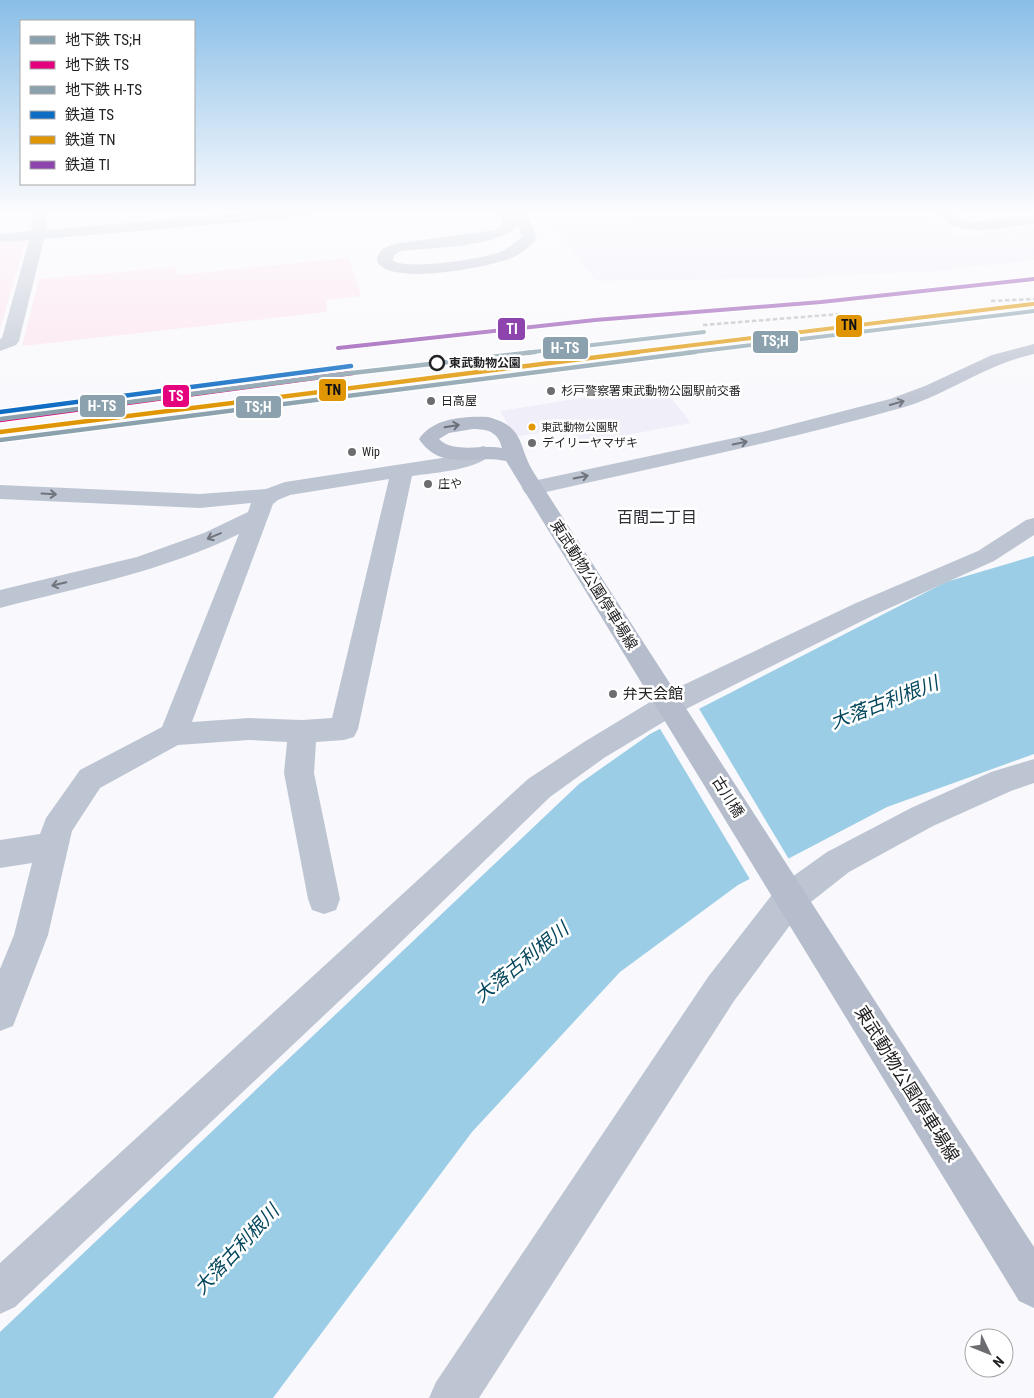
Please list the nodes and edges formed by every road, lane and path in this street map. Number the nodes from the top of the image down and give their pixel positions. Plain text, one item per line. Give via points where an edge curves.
1 (27, 277) edge
2 (0, 346) edge
3 (1034, 349) edge
4 (437, 448) junction
5 (483, 452) junction
6 (515, 457) junction
7 (407, 470) junction
8 (533, 488) junction
9 (0, 492) edge
10 (264, 506) junction
11 (1034, 525) edge
12 (0, 599) edge
13 (672, 708) junction
14 (302, 731) junction
15 (173, 734) junction
16 (1034, 771) edge
17 (52, 846) junction
18 (0, 854) edge
19 (785, 890) junction
20 (324, 899) dead end
21 (0, 1013) edge
22 (1034, 1286) edge
23 (0, 1292) edge
24 (452, 1398) edge

1 - 2 street via 10,341
8 -> 3 street via 781,434 915,398 999,358
4 - 5 main road via 458,454
4 -> 6 main road, 東武動物公園停車場線 via 429,439 437,430 479,422 505,432
4 - 7 street via 426,461
5 - 6 main road
5 - 7 street via 460,462
6 - 8 main road, 東武動物公園停車場線
7 - 10 street via 286,489
7 - 14 street via 344,729
8 - 13 main road, 東武動物公園停車場線
9 -> 10 street
10 -> 12 street via 212,538 143,563
10 - 15 street
11 - 13 street via 986,556 865,609
13 - 19 main road, 古川橋
13 - 23 street via 594,750 539,788
14 - 15 street via 249,729
14 - 20 street via 299,773
15 - 17 street via 90,779 57,827
16 - 19 street via 1002,781 922,817
17 - 18 street
17 - 21 street via 31,935
19 - 22 main road, 東武動物公園停車場線
19 - 24 street

